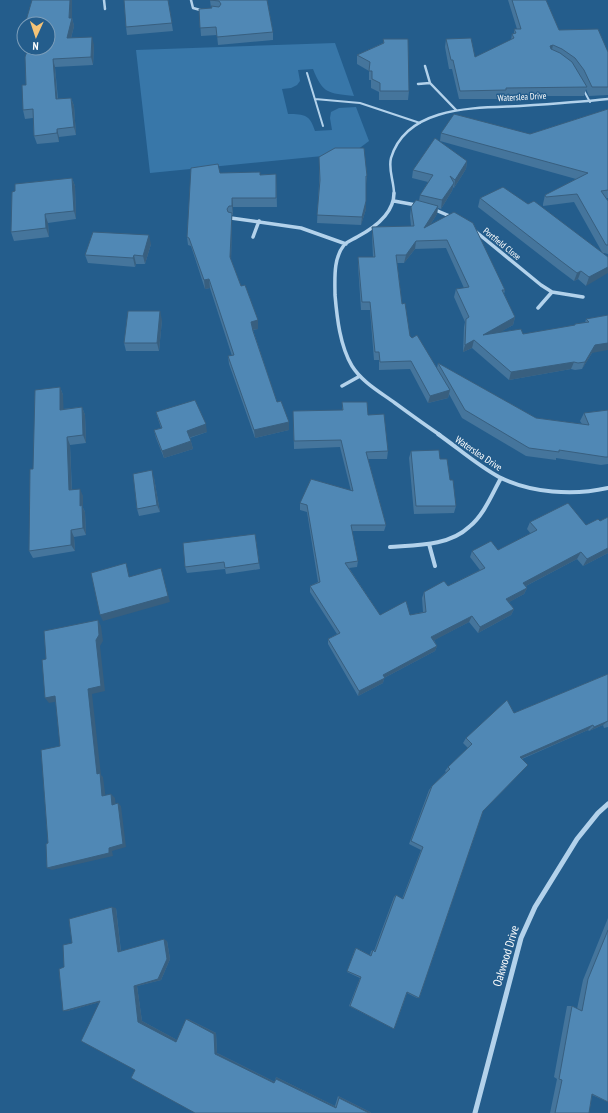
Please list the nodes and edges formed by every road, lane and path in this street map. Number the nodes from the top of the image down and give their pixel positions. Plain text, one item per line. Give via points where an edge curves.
1 (104, 0) edge
2 (191, 0) edge
3 (105, 9) dead end
4 (206, 11) edge
5 (425, 66) dead end
6 (307, 73) dead end
7 (430, 82) junction
8 (418, 84) dead end
9 (582, 88) edge
10 (315, 99) junction
11 (608, 100) edge
12 (590, 102) junction
13 (456, 110) junction
14 (420, 123) junction
15 (323, 126) dead end
16 (394, 201) junction
17 (420, 206) edge
18 (427, 207) edge
19 (231, 218) edge
20 (458, 220) edge
21 (259, 221) junction
22 (469, 227) edge
23 (253, 237) dead end
24 (346, 244) junction
25 (552, 292) junction
26 (583, 297) dead end
27 (538, 308) dead end
28 (360, 376) junction
29 (342, 386) dead end
30 (501, 478) junction
31 (608, 488) edge
32 (429, 544) junction
33 (390, 547) dead end
34 (435, 566) dead end
35 (608, 804) edge
36 (475, 1113) edge

1 - 3 street
2 - 4 street via 192,8
5 - 7 street
6 - 10 lane
7 - 8 street
7 - 13 street
9 - 12 lane
10 - 14 lane via 360,103
10 - 15 lane
11 - 12 street, Waterslea Drive
12 - 13 street, Waterslea Drive
13 - 14 street, Waterslea Drive
14 - 16 street, Waterslea Drive via 401,142 391,159
16 - 17 street
16 - 24 street, Waterslea Drive via 377,224
18 - 20 street
19 - 21 street
21 - 23 street
21 - 24 street via 301,228
22 - 25 street, Portfield Close
24 - 28 street, Waterslea Drive via 339,253 335,274 340,332 349,361
25 - 26 street, Portfield Close
25 - 27 street
28 - 29 street
28 - 30 street, Waterslea Drive
30 - 31 street, Waterslea Drive via 557,492 584,492
30 - 32 street via 468,528 454,536
32 - 33 street
32 - 34 street
35 - 36 street, Oakwood Drive via 577,839 535,906 520,938

